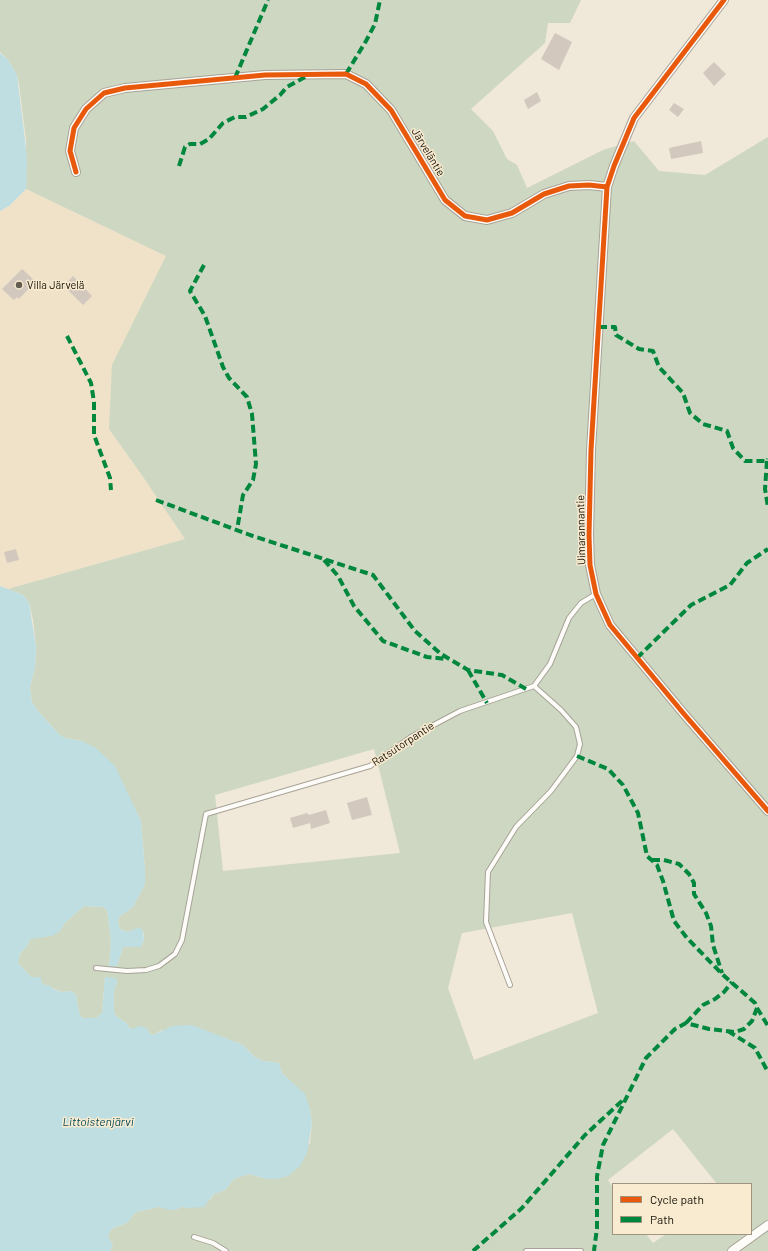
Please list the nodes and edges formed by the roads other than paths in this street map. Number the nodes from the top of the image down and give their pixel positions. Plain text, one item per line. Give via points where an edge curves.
1 (724, 0) edge
2 (76, 172) dead end
3 (607, 187) junction
4 (596, 594) junction
5 (534, 686) junction
6 (768, 811) edge
7 (96, 968) dead end
8 (510, 985) dead end
9 (768, 1225) edge
10 (194, 1237) dead end
11 (226, 1251) edge
12 (526, 1251) edge
13 (581, 1251) edge
14 (732, 1251) edge

1 - 3 street via 634,118
2 - 3 street, Järveläntie via 70,151 74,128 86,108 104,93 125,88 265,75 346,74 366,84 391,110 445,200 465,216 487,220 512,213 544,194 569,186
3 - 4 street, Uimarannantie via 589,520 590,565
4 - 5 lane via 581,603 569,618 550,664
4 - 6 street, Uimarannantie via 610,625
5 - 7 lane, Ratsutorpantie via 460,711 411,737 370,766 206,814 182,940 175,954 159,966 146,970
5 - 8 lane via 576,727 580,744 577,756 551,791 516,827 488,872 486,922
9 - 14 street
10 - 11 lane via 213,1243
12 - 13 lane

